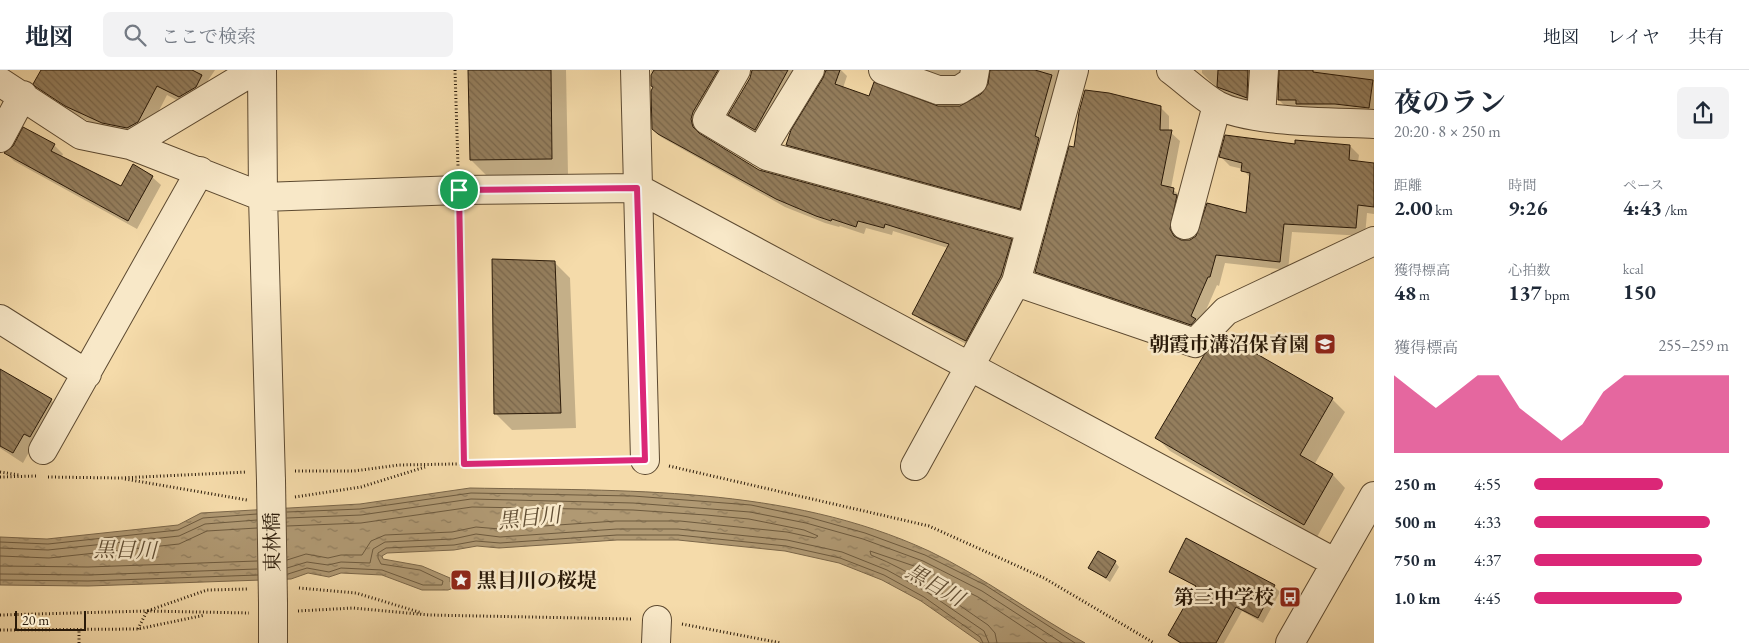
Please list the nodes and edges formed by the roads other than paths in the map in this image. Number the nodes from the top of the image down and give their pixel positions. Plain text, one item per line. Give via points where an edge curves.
1 (255, 70) edge
2 (262, 70) edge
3 (634, 70) edge
4 (736, 70) edge
5 (810, 70) edge
6 (883, 70) edge
7 (975, 70) edge
8 (1074, 70) edge
9 (1170, 70) edge
10 (1264, 70) edge
11 (0, 82) edge
12 (23, 95) junction
13 (1217, 105) junction
14 (1261, 117) junction
15 (1374, 124) edge
16 (0, 138) edge
17 (130, 145) junction
18 (760, 152) junction
19 (200, 171) junction
20 (637, 188) junction
21 (263, 197) junction
22 (1185, 225) dead end
23 (1031, 228) junction
24 (1374, 240) edge
25 (1016, 282) junction
26 (0, 318) edge
27 (971, 366) junction
28 (87, 374) junction
29 (43, 450) dead end
30 (645, 460) road end
31 (915, 466) dead end
32 (1374, 496) edge
33 (1336, 562) junction
34 (273, 643) edge
35 (1290, 643) edge

1 - 17 street
2 - 21 street, 東林橋
3 - 20 street
4 - 18 street via 707,120
5 - 18 street
6 - 7 street via 938,90 960,90 973,81
8 - 23 street
9 - 13 street
10 - 14 street
11 - 12 street
12 - 16 street
12 - 17 street via 81,135
13 - 14 street
13 - 22 street
14 - 15 street
17 - 19 street
18 - 23 street
19 - 21 street
19 - 28 street
20 - 21 street
20 - 27 street
20 - 30 street
21 - 34 street, 東林橋, bridge
23 - 25 street
24 - 25 street via 1226,311 1195,343
25 - 27 street
26 - 28 street
27 - 31 street
27 - 33 street
28 - 29 street
32 - 33 street
33 - 35 street

